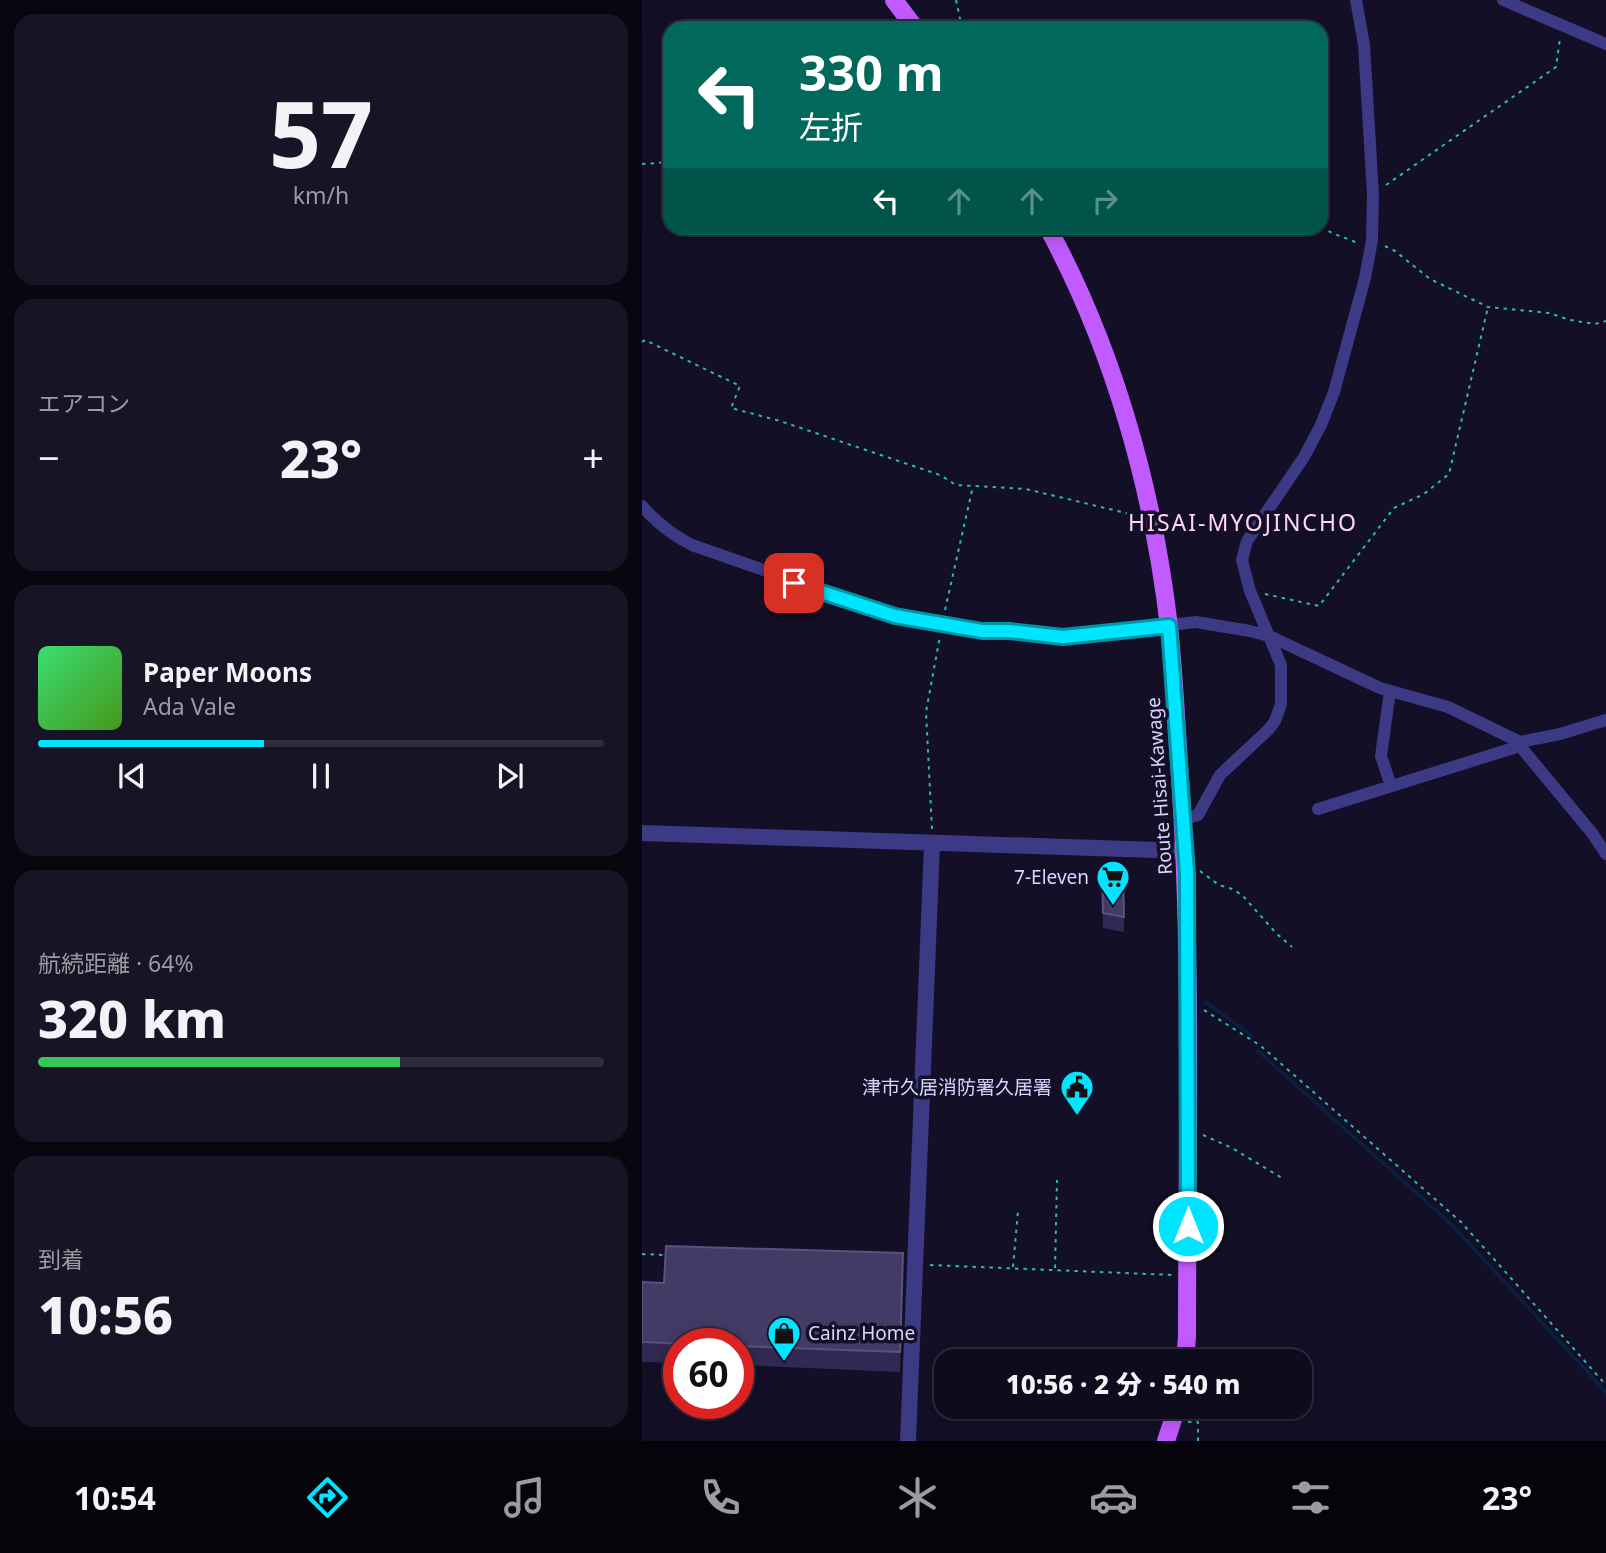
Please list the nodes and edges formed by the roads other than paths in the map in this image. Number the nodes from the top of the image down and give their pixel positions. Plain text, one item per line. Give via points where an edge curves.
1 (894, 0) edge
2 (1357, 0) edge
3 (1503, 0) edge
4 (910, 21) edge
5 (1606, 44) edge
6 (1050, 235) edge
7 (642, 506) edge
8 (1169, 626) junction
9 (1269, 636) junction
10 (1390, 691) junction
11 (1606, 719) edge
12 (1520, 744) junction
13 (1391, 786) junction
14 (1318, 809) dead end
15 (1183, 819) junction
16 (642, 833) edge
17 (932, 844) junction
18 (1606, 854) edge
19 (1186, 858) junction
20 (1185, 1349) edge
21 (1174, 1419) edge
22 (908, 1441) edge
23 (1166, 1441) edge

1 - 4 main road
2 - 9 street via 1364,45 1372,243 1345,353 1321,425 1245,548 1243,569
3 - 5 street
6 - 8 main road, Route Hisai-Kawage via 1095,330 1138,458
7 - 8 street via 664,529 692,545 882,612 982,631 1063,637
8 - 9 street via 1196,622
8 - 15 main road, Route Hisai-Kawage
9 - 10 street
9 - 15 street via 1283,677 1275,721 1220,775 1198,815
10 - 12 street via 1448,707
10 - 13 street via 1381,756
11 - 12 street
12 - 13 street
12 - 18 street
13 - 14 street
15 - 19 main road, Route Hisai-Kawage
16 - 17 street
17 - 19 street
17 - 22 street
19 - 20 main road, Route Hisai-Kawage
21 - 23 main road

